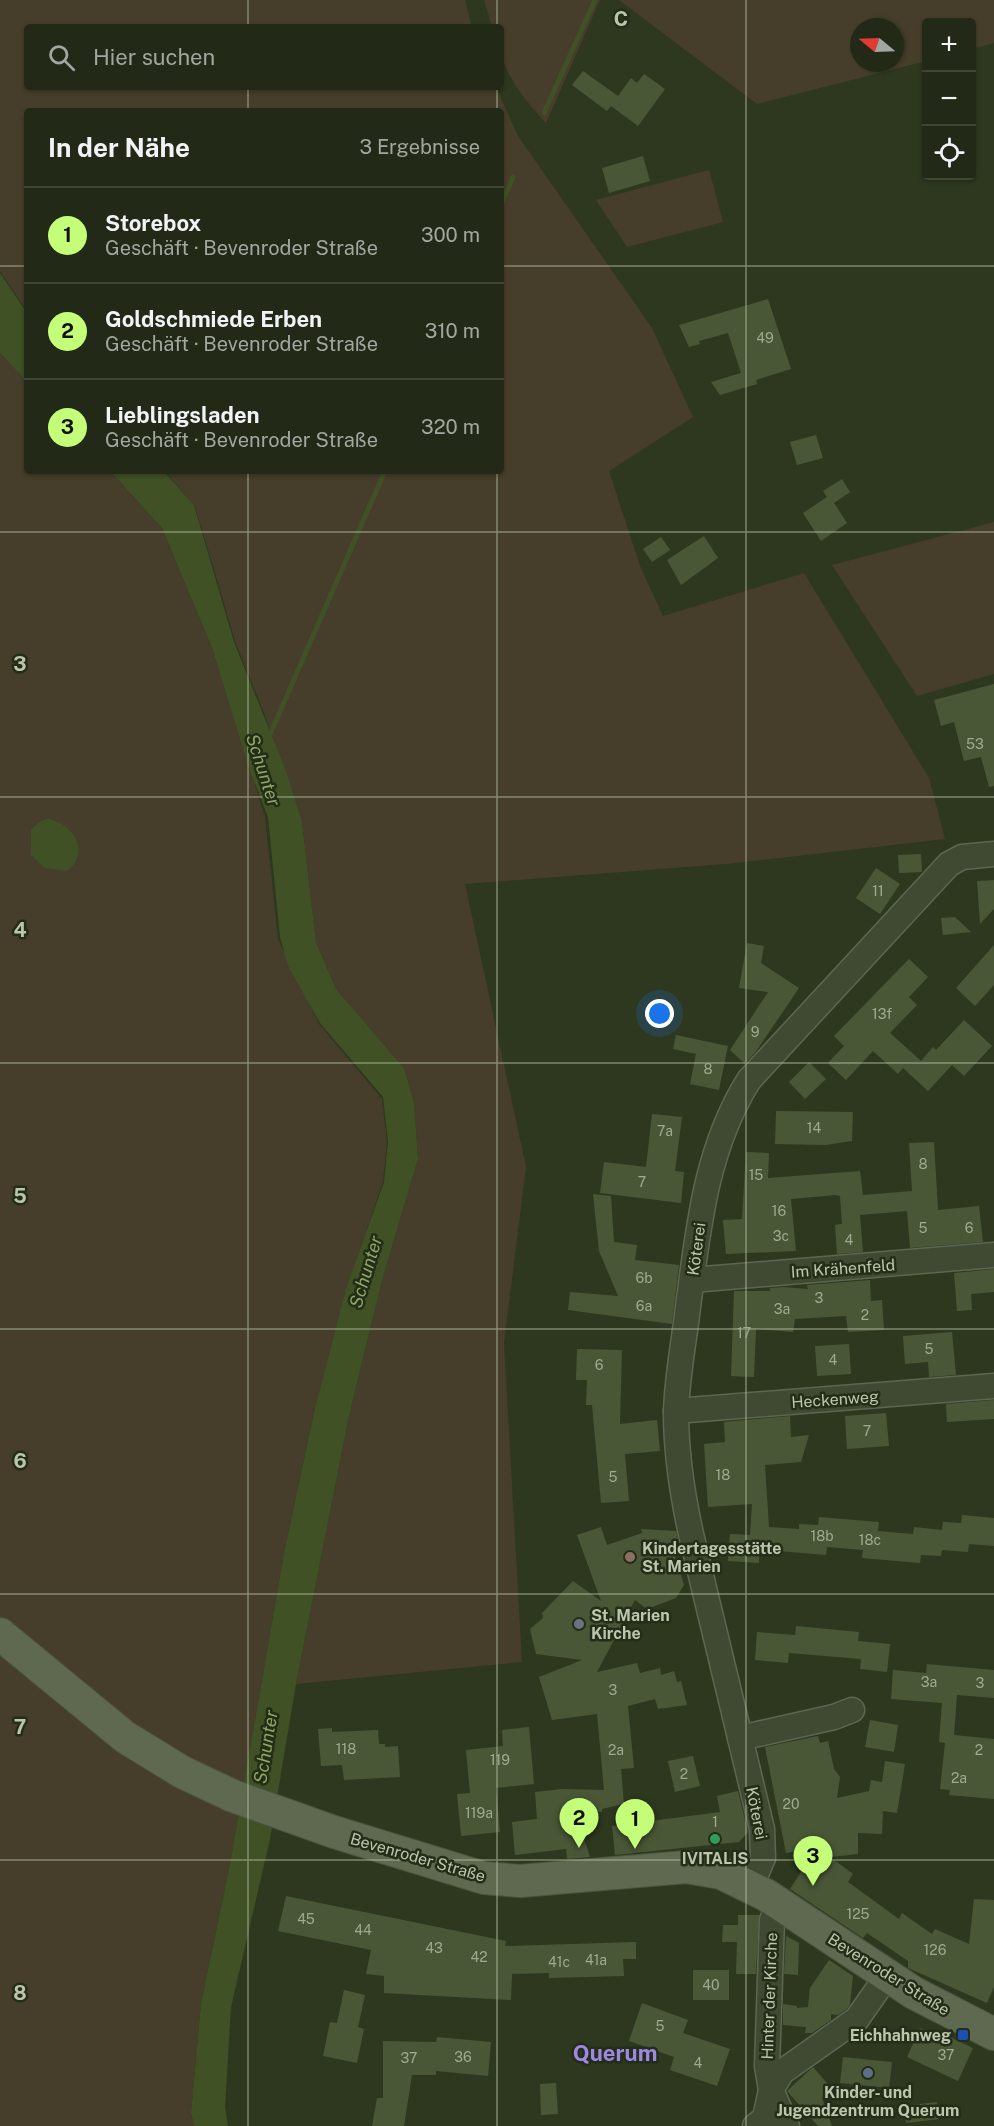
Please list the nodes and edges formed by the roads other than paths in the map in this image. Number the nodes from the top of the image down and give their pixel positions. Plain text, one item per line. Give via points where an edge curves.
1 (982, 855) edge
2 (994, 1255) edge
3 (692, 1280) junction
4 (994, 1386) edge
5 (676, 1411) junction
6 (1, 1635) edge
7 (852, 1710) dead end
8 (740, 1738) junction
9 (751, 1886) junction
10 (780, 1904) junction
11 (887, 1976) junction
12 (994, 2034) edge
13 (771, 2090) junction
14 (755, 2126) edge
15 (787, 2126) edge

1 - 3 street, Köterei via 955,859 949,864 749,1080 734,1104 715,1154 702,1205
2 - 3 street, Im Krähenfeld
3 - 5 street, Köterei
4 - 5 street, Heckenweg
5 - 8 street, Köterei via 681,1489
6 - 9 main road, Bevenroder Straße via 102,1721 156,1758 281,1815 484,1878 520,1881 686,1867 721,1873
7 - 8 street
8 - 9 street, Köterei via 764,1844 759,1872
9 - 10 main road, Bevenroder Straße
10 - 11 main road, Bevenroder Straße
10 - 13 street, Hinter der Kirche via 771,1920 767,2066
11 - 12 main road, Bevenroder Straße
11 - 13 street, Hinter der Kirche via 856,2019 782,2072
13 - 14 street via 765,2118
13 - 15 street, Hinter der Kirche

